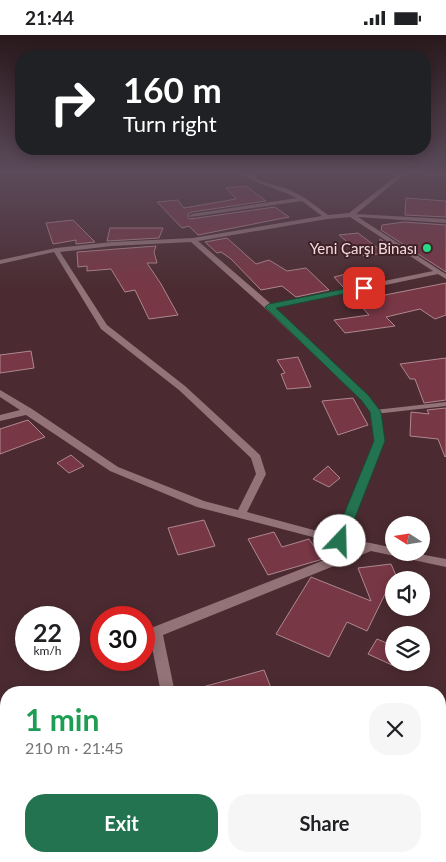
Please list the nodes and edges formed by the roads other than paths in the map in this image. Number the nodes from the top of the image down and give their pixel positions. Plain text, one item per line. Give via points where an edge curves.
1 (221, 212) edge
2 (320, 212) edge
3 (355, 212) edge
4 (351, 215) junction
5 (192, 216) dead end
6 (327, 217) junction
7 (446, 221) edge
8 (192, 240) junction
9 (56, 250) junction
10 (0, 262) edge
11 (442, 275) edge
12 (269, 307) junction
13 (0, 393) edge
14 (446, 404) edge
15 (30, 411) junction
16 (376, 412) junction
17 (0, 418) edge
18 (241, 514) junction
19 (340, 541) junction
20 (370, 547) junction
21 (385, 550) edge
22 (430, 560) edge
23 (446, 563) edge
24 (167, 686) edge

1 - 5 street
2 - 6 street
3 - 4 street
4 - 6 street
4 - 7 street
4 - 11 street
6 - 8 street
8 - 9 street
8 - 12 street
9 - 10 street
9 - 18 street via 104,327 182,389 256,457 261,473
11 - 12 street
12 - 16 street
13 - 15 street
14 - 16 lane
15 - 17 street
15 - 18 street via 114,469 200,504
16 - 19 street via 379,441
18 - 19 street
19 - 20 street
20 - 21 street
20 - 24 street via 156,632
22 - 23 street

